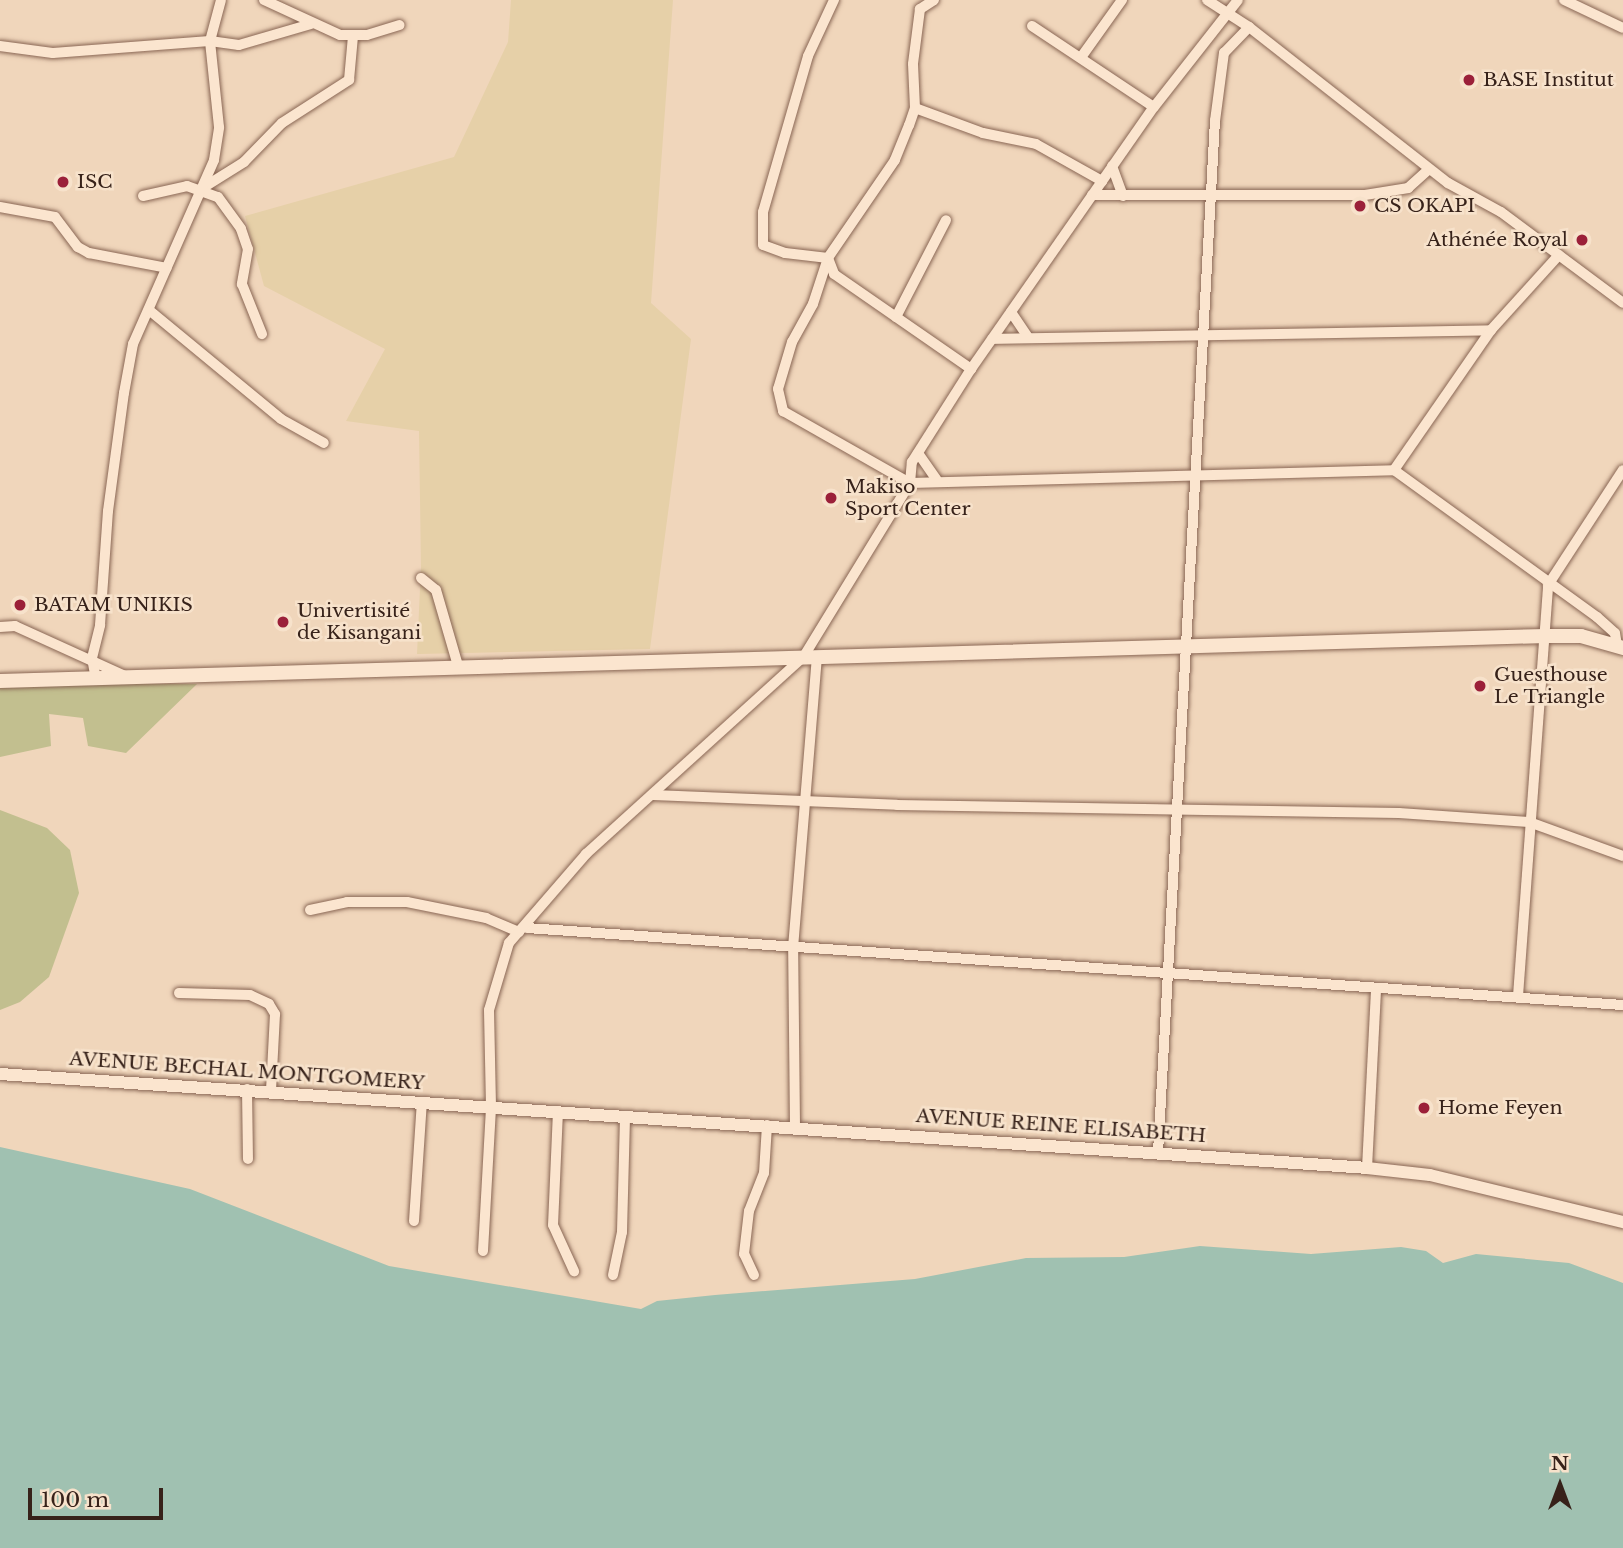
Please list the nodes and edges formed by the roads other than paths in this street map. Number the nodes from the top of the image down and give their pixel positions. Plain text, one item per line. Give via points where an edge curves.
1 (221, 0) edge
2 (264, 0) edge
3 (834, 0) edge
4 (934, 0) edge
5 (1122, 0) edge
6 (1207, 0) edge
7 (1238, 0) edge
8 (1564, 0) edge
9 (1227, 14) junction
10 (311, 24) junction
11 (400, 25) dead end
12 (1032, 26) dead end
13 (1248, 27) junction
14 (1623, 28) edge
15 (353, 36) junction
16 (210, 41) junction
17 (0, 46) edge
18 (1082, 56) junction
19 (1154, 107) junction
20 (915, 108) junction
21 (1112, 166) junction
22 (1429, 169) junction
23 (1102, 181) junction
24 (201, 190) junction
25 (1092, 195) junction
26 (143, 196) dead end
27 (1124, 196) junction
28 (1209, 196) junction
29 (0, 207) edge
30 (946, 220) dead end
31 (1559, 255) junction
32 (828, 258) junction
33 (167, 268) junction
34 (1623, 303) edge
35 (149, 310) junction
36 (1011, 312) junction
37 (896, 317) junction
38 (1491, 330) junction
39 (1204, 333) junction
40 (262, 334) dead end
41 (1027, 336) junction
42 (992, 339) junction
43 (971, 369) junction
44 (324, 443) dead end
45 (918, 453) junction
46 (1394, 470) junction
47 (1623, 470) edge
48 (1197, 475) junction
49 (937, 480) junction
50 (910, 483) junction
51 (421, 578) dead end
52 (1548, 584) junction
53 (0, 627) edge
54 (1546, 636) junction
55 (1186, 646) junction
56 (1620, 647) edge
57 (810, 656) junction
58 (92, 658) junction
59 (459, 668) junction
60 (129, 678) junction
61 (96, 679) junction
62 (0, 681) edge
63 (653, 795) junction
64 (805, 802) junction
65 (1175, 809) junction
66 (1529, 822) junction
67 (1623, 856) edge
68 (310, 910) dead end
69 (523, 930) junction
70 (793, 948) junction
71 (1169, 974) junction
72 (1376, 989) junction
73 (179, 993) dead end
74 (1518, 996) junction
75 (1623, 1005) edge
76 (0, 1074) edge
77 (247, 1089) junction
78 (271, 1091) junction
79 (422, 1102) junction
80 (491, 1106) junction
81 (558, 1111) junction
82 (625, 1116) junction
83 (767, 1125) junction
84 (795, 1126) junction
85 (1158, 1153) junction
86 (248, 1159) dead end
87 (1367, 1168) junction
88 (414, 1221) dead end
89 (1623, 1222) edge
90 (483, 1251) dead end
91 (574, 1271) dead end
92 (613, 1275) dead end
93 (754, 1275) dead end

1 - 16 street
2 - 10 street
3 - 32 street via 808,56 763,212 763,245 785,253
4 - 20 street via 920,9 913,64
5 - 18 street
6 - 9 street
7 - 9 street
8 - 14 street
9 - 13 street
9 - 19 street
10 - 15 street
10 - 16 street via 239,45
11 - 15 street
12 - 18 street
13 - 22 street
13 - 28 street via 1224,53
15 - 24 street via 349,80 282,124 244,162
16 - 17 street via 107,52 53,53
16 - 24 street via 219,127 214,160
18 - 19 street
19 - 21 street
20 - 23 street via 983,132 1036,144
20 - 32 street via 895,160
21 - 23 street
21 - 27 street
22 - 28 street via 1409,188 1365,195
22 - 31 street via 1501,212
23 - 25 street
24 - 26 street via 187,187
24 - 33 street
24 - 40 street via 218,197 241,229 248,249 242,284
25 - 27 street
25 - 36 street
27 - 28 street
28 - 39 street
29 - 33 street via 55,217 78,247 89,253
30 - 37 street
31 - 34 street
31 - 38 street
32 - 37 street via 834,274
32 - 50 street via 813,304 792,342 778,389 779,405 801,424
33 - 35 street
35 - 44 street via 281,419
35 - 58 street via 134,344 124,393 100,625
36 - 41 street
36 - 42 street
37 - 43 street
38 - 39 street
38 - 46 street
39 - 41 street
39 - 48 street
41 - 42 street
42 - 43 street
43 - 45 street
45 - 49 street
45 - 50 street
46 - 48 street
46 - 52 street
47 - 52 street
48 - 49 street
48 - 55 street
49 - 50 street
50 - 57 street
51 - 59 street via 436,590
52 - 54 street
52 - 56 street via 1597,617 1615,634
53 - 58 street via 15,626
54 - 55 main road
54 - 56 main road via 1581,636
54 - 66 street
55 - 57 main road
55 - 65 street
57 - 59 main road
57 - 63 street
57 - 64 street
58 - 60 street
58 - 61 street
59 - 60 main road
60 - 61 main road
61 - 62 main road
63 - 64 street
63 - 69 street via 586,854
64 - 65 street
64 - 70 street
65 - 66 street via 1399,813
65 - 71 street
66 - 67 street
66 - 74 street
68 - 69 street via 347,902 407,902
69 - 70 street
69 - 80 street via 504,955 489,1010
70 - 71 street
70 - 84 street
71 - 72 street
71 - 85 street
72 - 74 street
72 - 87 street
73 - 78 street via 250,995 269,1004 275,1014
74 - 75 street
76 - 77 street, AVENUE BECHAL MONTGOMERY
77 - 78 street, AVENUE BECHAL MONTGOMERY
77 - 86 street
78 - 79 street, AVENUE BECHAL MONTGOMERY
79 - 80 street, AVENUE BECHAL MONTGOMERY
79 - 88 street
80 - 81 street, AVENUE REINE ELISABETH
80 - 90 street
81 - 82 street, AVENUE REINE ELISABETH
81 - 91 street via 553,1225
82 - 83 street, AVENUE REINE ELISABETH
82 - 92 street via 622,1233
83 - 84 street, AVENUE REINE ELISABETH
83 - 93 street via 764,1173 749,1211 744,1254
84 - 85 street, AVENUE REINE ELISABETH
85 - 87 street, AVENUE REINE ELISABETH
87 - 89 street, AVENUE REINE ELISABETH via 1430,1175

